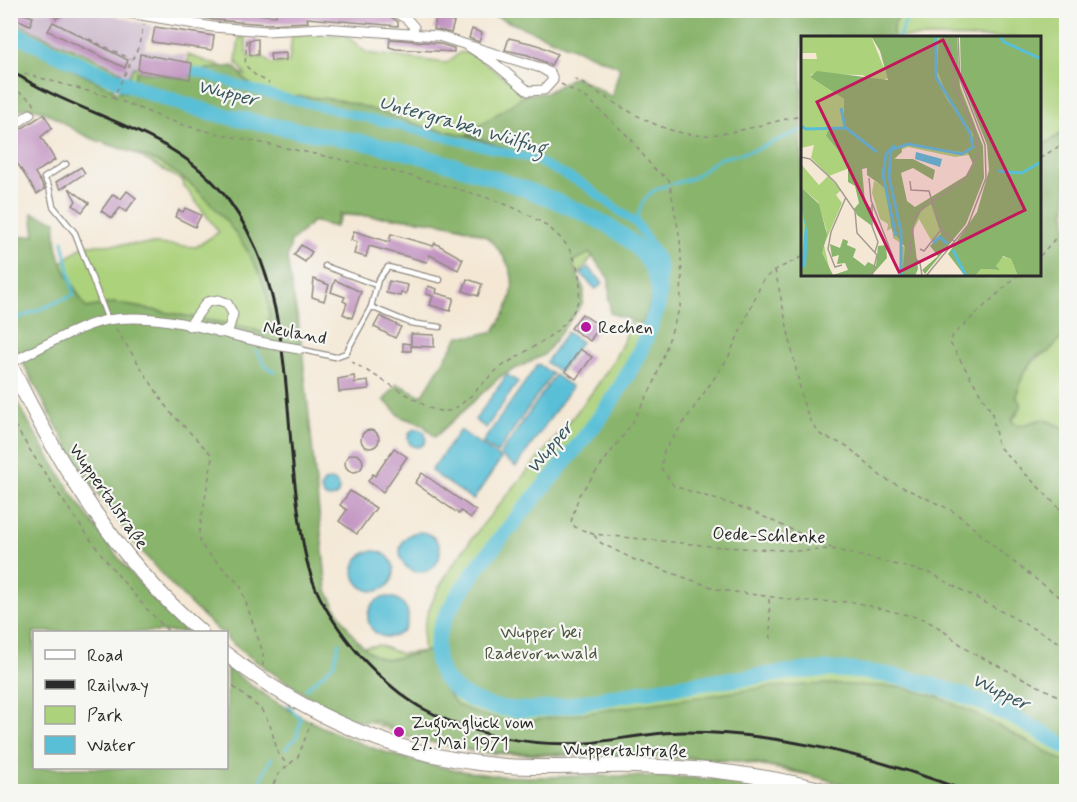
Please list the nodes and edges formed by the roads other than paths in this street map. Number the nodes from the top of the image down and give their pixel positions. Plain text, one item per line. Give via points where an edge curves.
1 (111, 10) edge
2 (391, 10) edge
3 (413, 33) junction
4 (468, 46) junction
5 (30, 114) road end
6 (10, 128) edge
7 (66, 164) dead end
8 (325, 266) dead end
9 (440, 280) dead end
10 (376, 285) junction
11 (371, 306) junction
12 (108, 320) junction
13 (189, 326) junction
14 (440, 327) dead end
15 (220, 333) junction
16 (299, 349) joint
17 (10, 364) edge
18 (199, 631) edge
19 (228, 656) edge
20 (835, 789) edge

1 - 3 street via 145,18 249,30 323,28
2 - 3 street via 407,19 414,27
3 - 4 street via 449,38
4 - 4 street via 528,91 544,90 553,80 541,68
5 - 6 street
7 - 12 lane via 44,178 53,206 75,233
8 - 10 lane
9 - 10 lane via 391,266
10 - 11 lane, Neuland
11 - 14 lane via 411,323
11 - 16 lane, Neuland via 343,356
12 - 13 street, Neuland via 145,319
12 - 17 street, Neuland
13 - 15 street, Neuland
13 - 15 street via 207,302 218,300 227,303 233,314 229,328
15 - 16 street, Neuland, bridge
17 - 18 main road, Wuppertalstraße via 57,454 100,520 161,594
19 - 20 main road, Wuppertalstraße via 260,680 315,712 386,742 455,760 507,766 687,768

